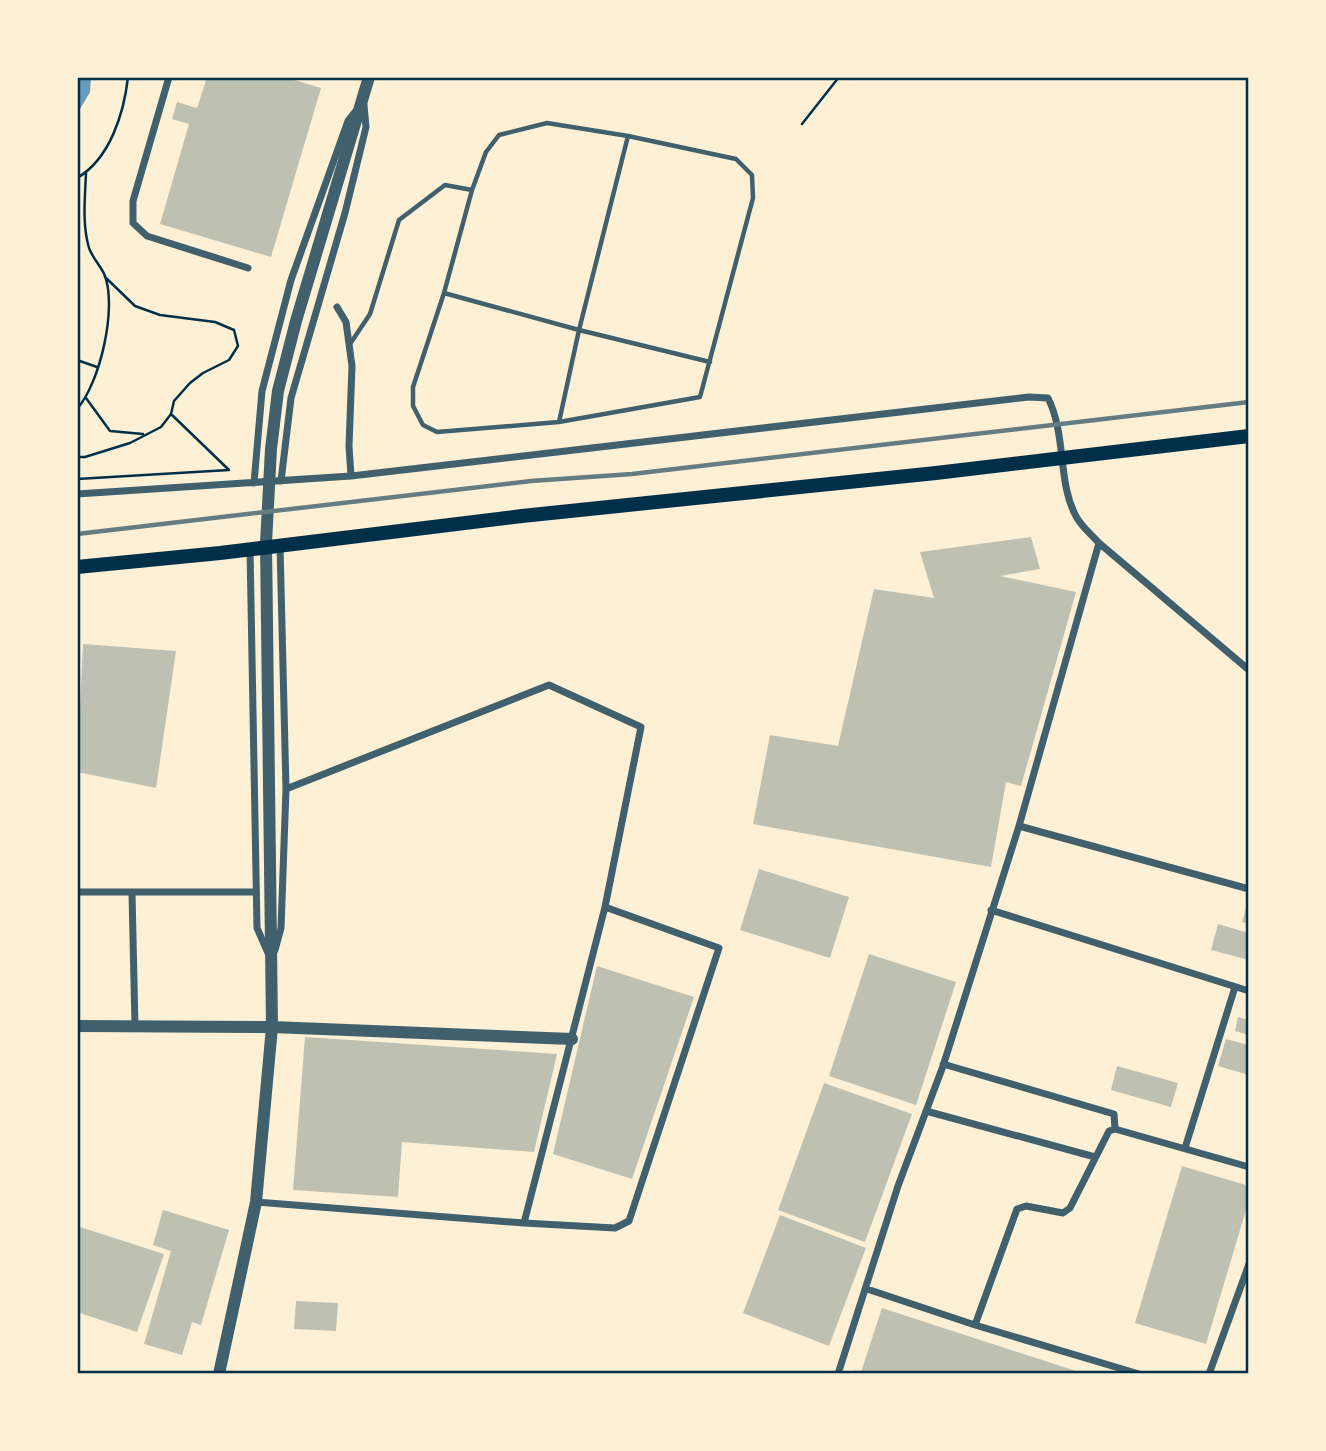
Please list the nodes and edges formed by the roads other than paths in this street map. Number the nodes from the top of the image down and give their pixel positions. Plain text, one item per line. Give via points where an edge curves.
1 (169, 77) edge
2 (369, 77) edge
3 (364, 101) junction
4 (628, 136) junction
5 (472, 190) junction
6 (248, 268) dead end
7 (444, 293) junction
8 (337, 307) dead end
9 (579, 330) junction
10 (349, 345) junction
11 (710, 362) junction
12 (559, 422) junction
13 (1249, 436) edge
14 (1063, 457) junction
15 (351, 476) junction
16 (281, 481) junction
17 (254, 483) junction
18 (77, 494) edge
19 (1099, 543) junction
20 (280, 545) junction
21 (250, 549) junction
22 (77, 567) edge
23 (1249, 670) edge
24 (286, 789) junction
25 (1019, 826) junction
26 (1249, 890) edge
27 (77, 892) edge
28 (257, 892) junction
29 (132, 893) junction
30 (605, 907) junction
31 (991, 910) junction
32 (271, 961) junction
33 (1235, 987) junction
34 (1249, 991) edge
35 (77, 1026) edge
36 (135, 1026) junction
37 (272, 1027) junction
38 (572, 1039) junction
39 (943, 1064) junction
40 (926, 1111) junction
41 (1115, 1129) junction
42 (1185, 1148) junction
43 (1094, 1157) junction
44 (1249, 1167) edge
45 (256, 1202) junction
46 (524, 1223) junction
47 (1249, 1264) edge
48 (867, 1289) junction
49 (975, 1325) junction
50 (219, 1374) edge
51 (838, 1374) edge
52 (1139, 1374) edge
53 (1209, 1374) edge

1 - 6 street via 133,201 133,223 147,236
2 - 3 street
3 - 16 street via 366,127 345,213 290,398
3 - 17 street via 348,121 291,280 262,391
3 - 32 street via 278,391 271,449 266,543
4 - 5 lane via 547,123 499,135 486,152
4 - 9 lane
4 - 11 lane via 736,159 751,175 753,198
5 - 7 lane
5 - 10 lane via 445,185 399,220 370,314
7 - 9 lane
7 - 12 lane via 413,387 413,406 424,425 437,432
8 - 10 street via 346,322
9 - 11 lane
9 - 12 lane
10 - 15 street
11 - 12 lane via 700,397
13 - 14 main road
14 - 15 street via 1056,413 1048,398 1029,397
14 - 19 street via 1067,492 1077,519
14 - 20 main road
15 - 16 street
16 - 17 street
17 - 18 street
19 - 23 street
19 - 25 street
20 - 21 main road
20 - 24 street
21 - 22 main road
21 - 28 street
24 - 30 street via 549,685 641,727
24 - 32 street via 281,928
25 - 26 street
25 - 31 street
27 - 29 street
28 - 29 street
28 - 32 street via 257,928
29 - 36 street
30 - 38 street
30 - 46 street via 719,948 629,1221 615,1228
31 - 33 street
31 - 39 street
32 - 37 street
33 - 34 street
33 - 42 street
35 - 36 street
36 - 37 street
37 - 38 street
37 - 45 street
38 - 46 street
39 - 40 street
39 - 41 street via 1114,1114
40 - 43 street
40 - 48 street
41 - 42 street
41 - 43 street via 1109,1131
42 - 44 street
43 - 49 street via 1070,1208 1063,1213 1026,1206 1017,1209
45 - 46 street
45 - 50 street
47 - 53 street
48 - 49 street
48 - 51 street
49 - 52 street

